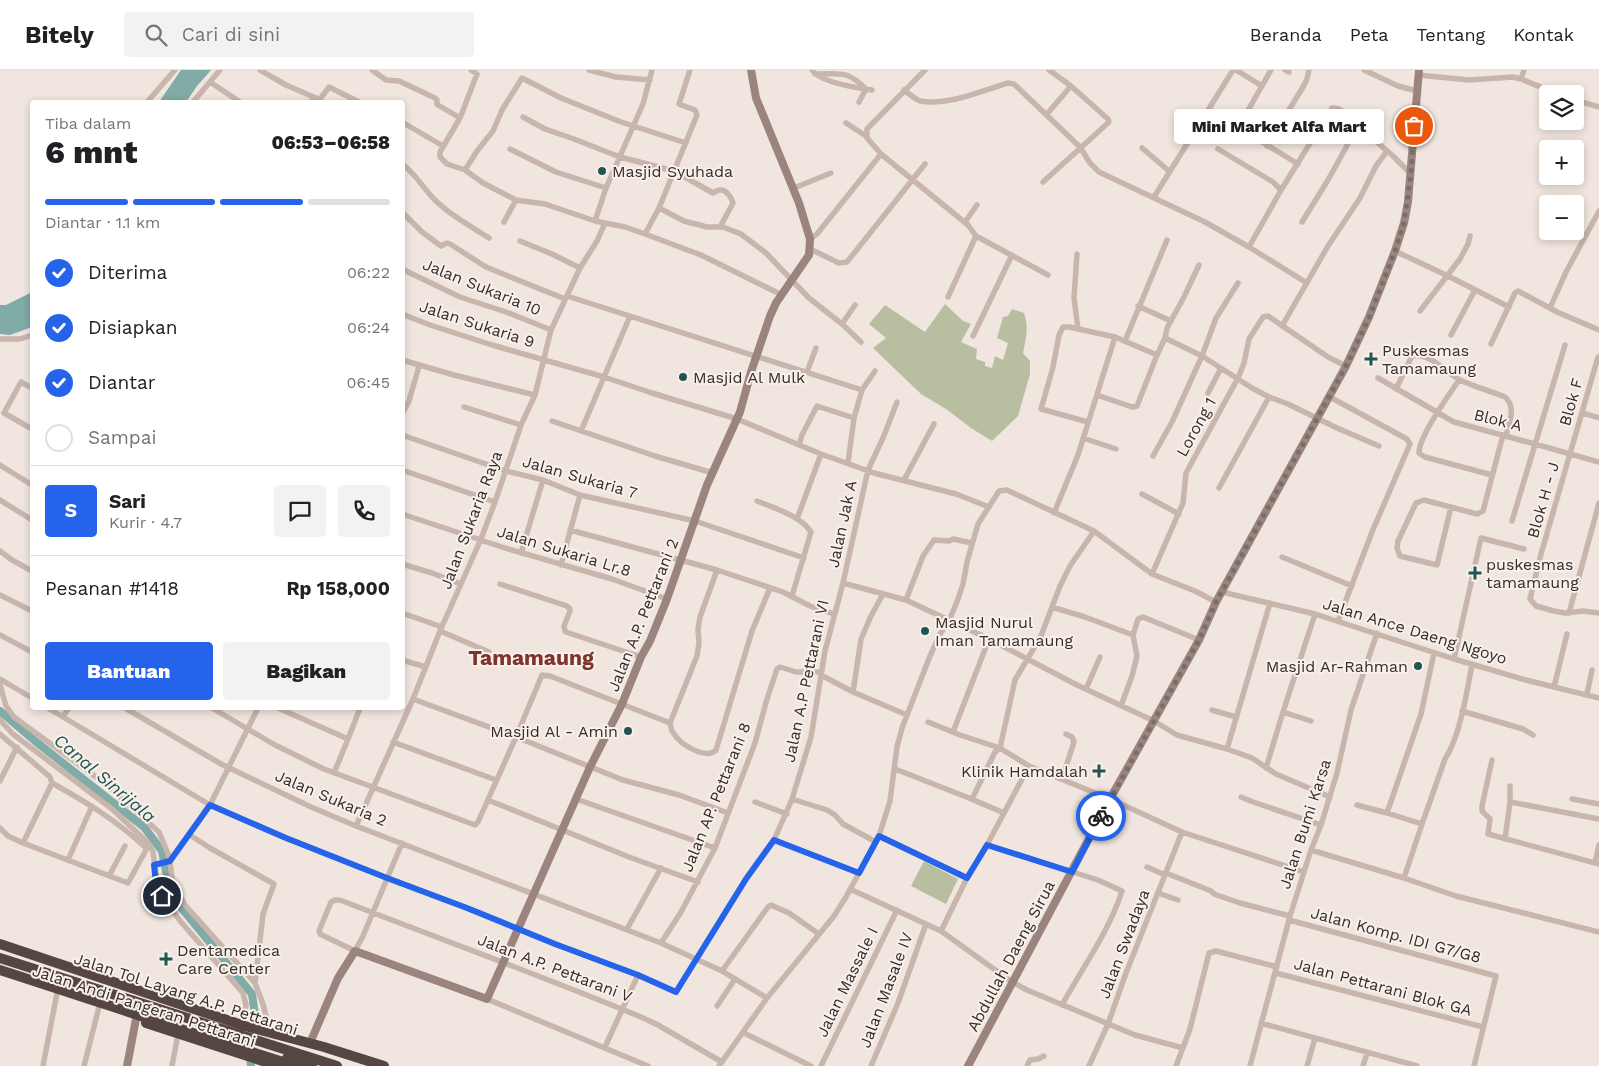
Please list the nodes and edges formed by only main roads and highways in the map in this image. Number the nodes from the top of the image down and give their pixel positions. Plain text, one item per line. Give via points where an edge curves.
1 (0, 944) edge
2 (0, 949) edge
3 (0, 958) edge
4 (0, 969) edge
5 (0, 975) edge
6 (81, 997) junction
7 (186, 1033) junction
8 (257, 1054) junction
9 (278, 1066) edge
10 (296, 1066) edge
11 (312, 1066) edge
12 (337, 1066) edge
13 (363, 1066) edge
14 (384, 1066) edge

1 - 14 highway, Jalan Andi Pangeran Pettarani via 244,1025
2 - 13 highway, Jalan Tol Layang A.P. Pettarani via 230,1026
3 - 12 highway, Jalan Tol Layang A.P. Pettarani
4 - 6 highway, Jalan Andi Pangeran Pettarani
4 - 10 highway, bridge
5 - 6 highway, Jalan Andi Pangeran Pettarani
6 - 7 highway, Jalan Andi Pangeran Pettarani
6 - 7 highway, Jalan Andi Pangeran Pettarani via 99,1007
7 - 8 highway, Jalan Andi Pangeran Pettarani
8 - 9 highway, Jalan Andi Pangeran Pettarani
8 - 11 highway, Jalan Andi Pangeran Pettarani

